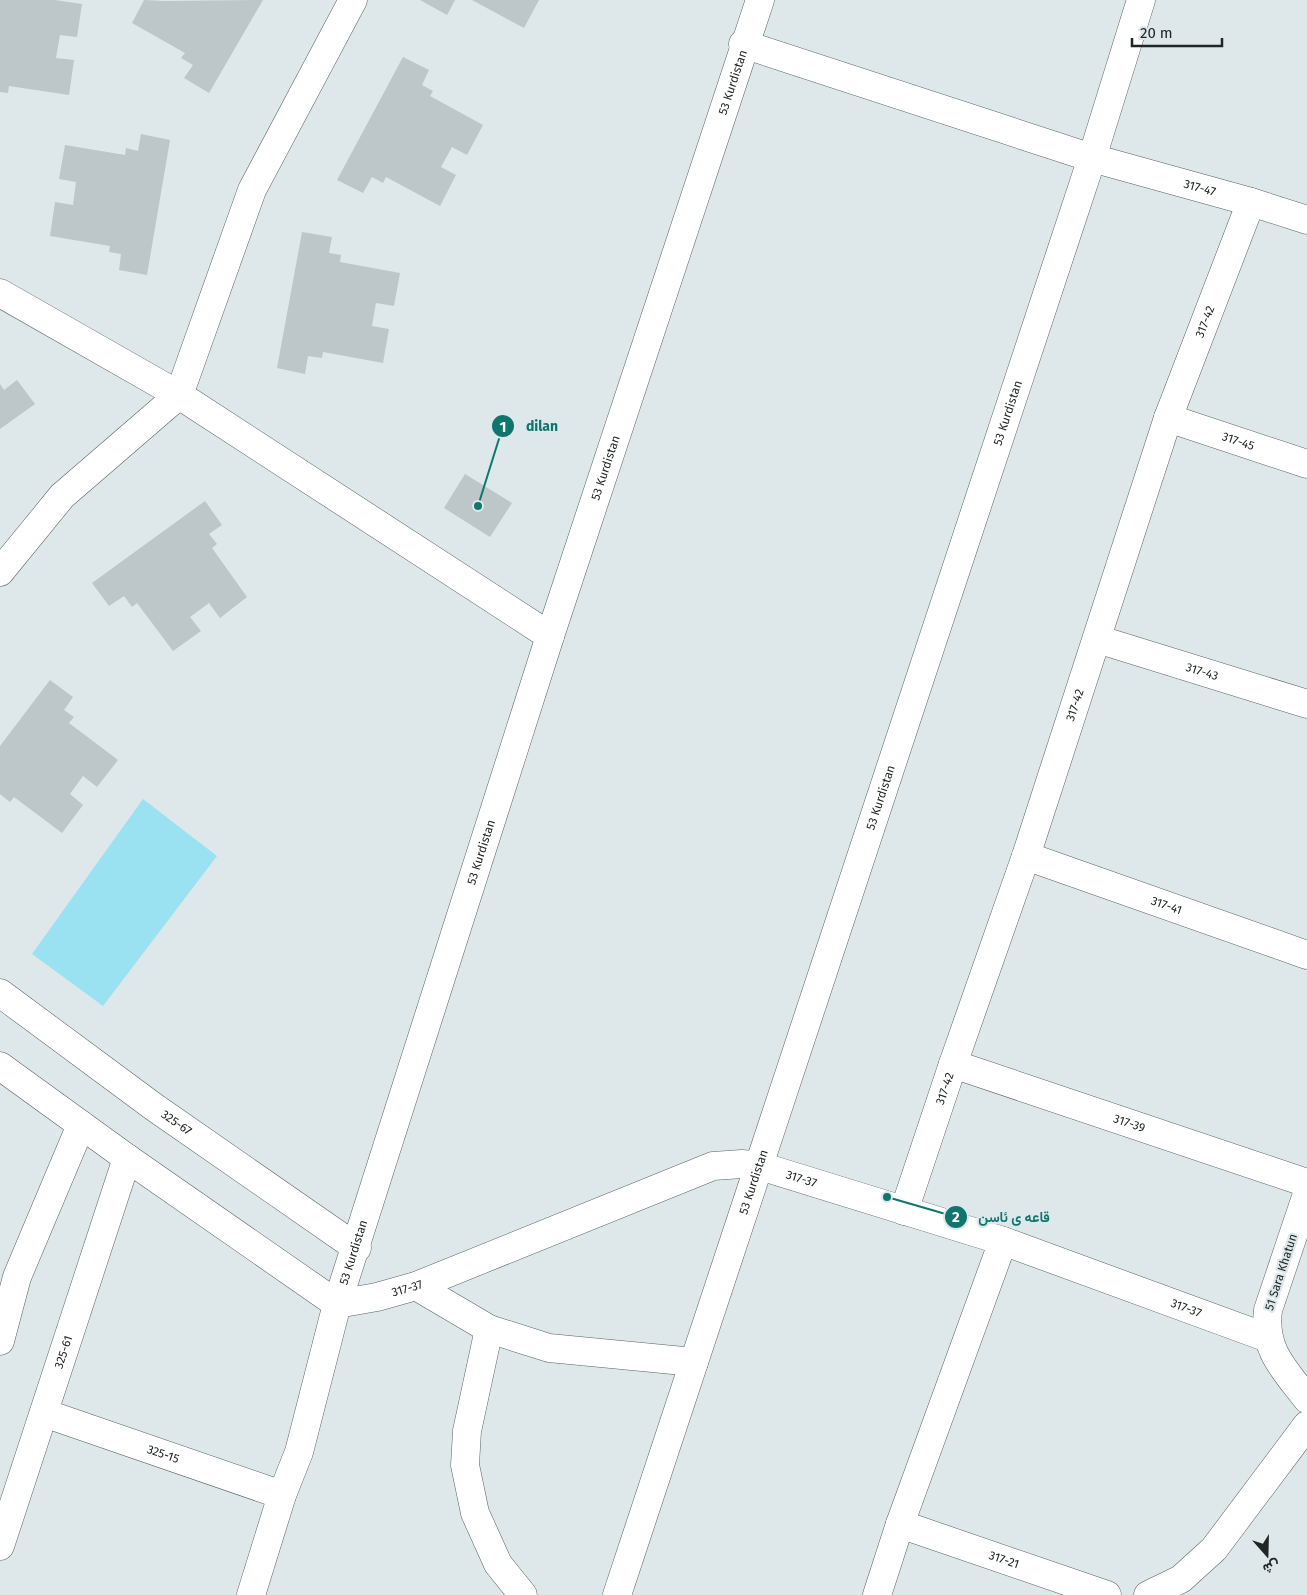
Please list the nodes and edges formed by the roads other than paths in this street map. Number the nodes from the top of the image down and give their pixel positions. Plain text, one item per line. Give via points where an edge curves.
1 (353, 0) edge
2 (759, 0) edge
3 (1141, 0) edge
4 (743, 44) junction
5 (1092, 158) junction
6 (1251, 202) junction
7 (1307, 220) edge
8 (0, 294) edge
9 (179, 395) junction
10 (1168, 418) junction
11 (1307, 464) edge
12 (0, 572) edge
13 (550, 636) junction
14 (1096, 639) junction
15 (1307, 704) edge
16 (1026, 856) junction
17 (1307, 955) edge
18 (0, 993) edge
19 (953, 1064) junction
20 (0, 1066) edge
21 (81, 1125) junction
22 (127, 1158) junction
23 (760, 1166) junction
24 (1307, 1183) edge
25 (1307, 1194) edge
26 (904, 1211) junction
27 (1003, 1241) junction
28 (357, 1248) junction
29 (9, 1272) edge
30 (416, 1286) junction
31 (337, 1304) junction
32 (490, 1329) junction
33 (1268, 1338) junction
34 (0, 1340) edge
35 (694, 1362) junction
36 (1307, 1399) edge
37 (44, 1413) junction
38 (1307, 1425) edge
39 (282, 1495) junction
40 (900, 1524) junction
41 (0, 1546) edge
42 (251, 1595) edge
43 (523, 1595) edge
44 (617, 1595) edge
45 (878, 1595) edge
46 (1107, 1595) edge
47 (1148, 1595) edge

1 - 9 street via 252,190
2 - 4 street, 53 Kurdistan
3 - 5 street, 53 Kurdistan
4 - 5 street, 317-47
4 - 13 street, 53 Kurdistan
5 - 6 street, 317-47
5 - 23 street, 53 Kurdistan
6 - 7 street, 317-47
6 - 10 street, 317-42
8 - 9 street
9 - 12 street via 62,496
9 - 13 street
10 - 11 street, 317-45
10 - 14 street, 317-42
13 - 28 street, 53 Kurdistan
14 - 15 street, 317-43
14 - 16 street, 317-42
16 - 17 street, 317-41
16 - 19 street, 317-42
18 - 28 street, 325-67 via 154,1107
19 - 24 street, 317-39
19 - 26 street, 317-42
20 - 21 street
21 - 22 street
21 - 29 street
22 - 31 street
22 - 37 street, 325-61
23 - 26 street, 317-37
23 - 30 street, 317-37 via 713,1166
23 - 35 street, 53 Kurdistan
25 - 33 street, 51 Sara Khatun via 1268,1310
26 - 27 street, 317-37
27 - 33 street, 317-37
27 - 40 street
28 - 31 street, 53 Kurdistan
29 - 34 street
30 - 31 street, 317-37
30 - 32 street
31 - 39 street, 53 Kurdistan via 299,1452
32 - 35 street via 550,1348
32 - 43 street via 467,1431 465,1465 475,1512 498,1564
33 - 36 street, 51 Sara Khatun via 1277,1360
35 - 44 street, 53 Kurdistan
37 - 39 street, 325-15
37 - 41 street, 325-61
38 - 47 street via 1214,1549 1181,1579
39 - 42 street, 53 Kurdistan
40 - 45 street
40 - 46 street, 317-21

